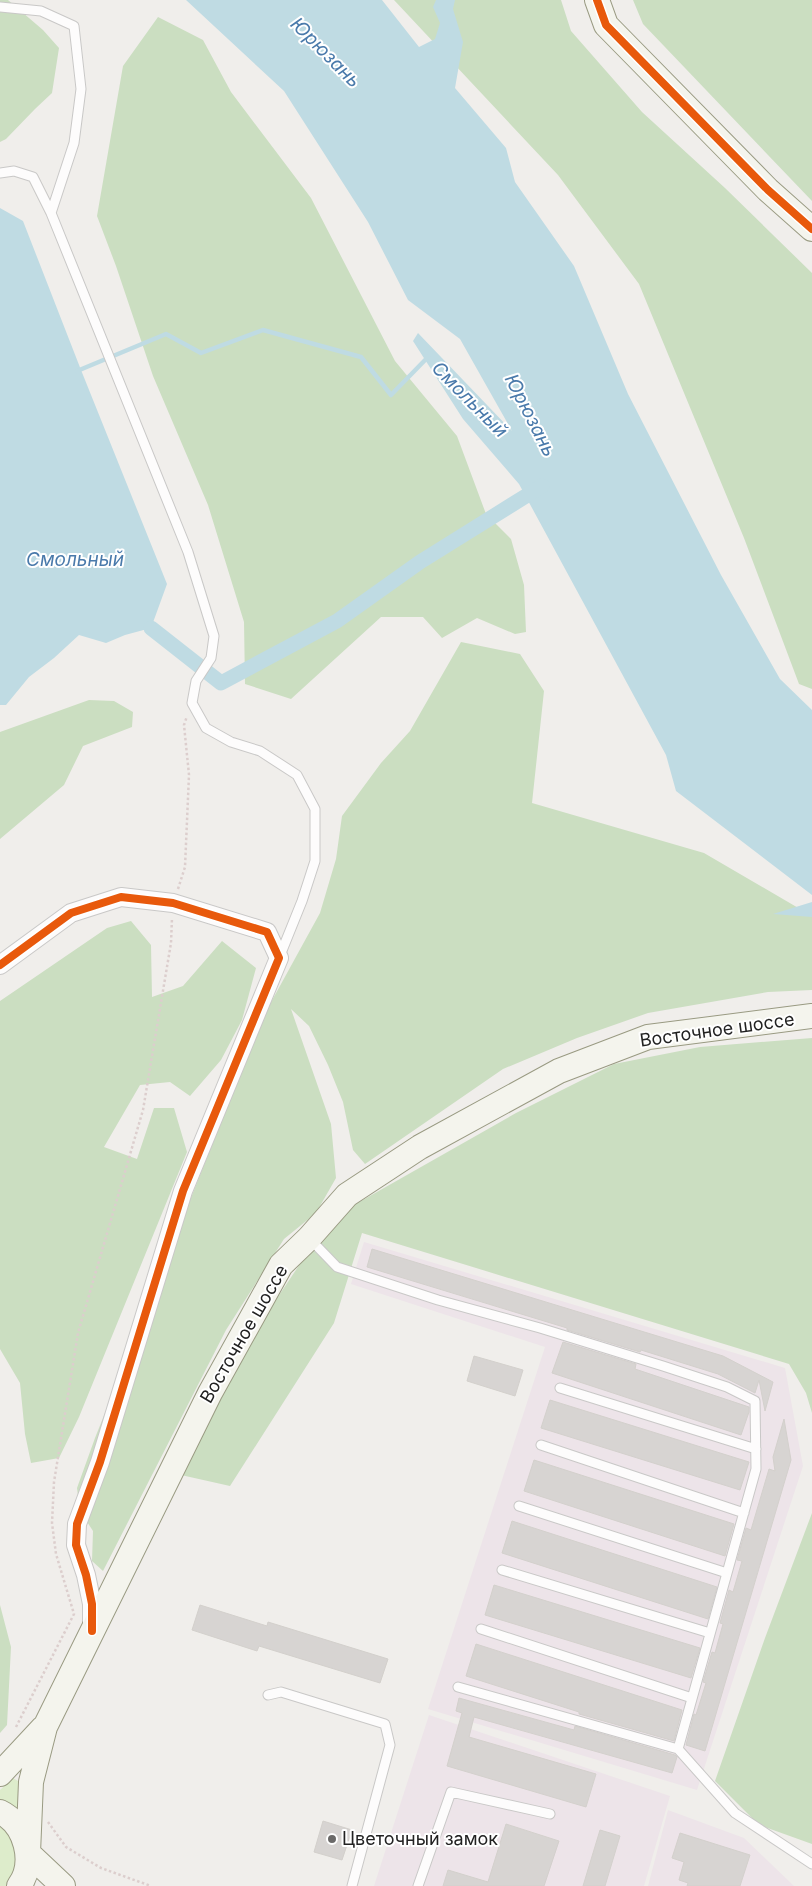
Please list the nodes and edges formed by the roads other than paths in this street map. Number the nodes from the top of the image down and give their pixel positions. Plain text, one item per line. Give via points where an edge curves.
1 (597, 0) edge
2 (0, 8) edge
3 (0, 173) edge
4 (51, 213) junction
5 (812, 229) edge
6 (279, 958) junction
7 (0, 965) edge
8 (812, 1016) edge
9 (309, 1238) junction
10 (560, 1388) dead end
11 (541, 1446) dead end
12 (756, 1449) junction
13 (519, 1506) dead end
14 (744, 1513) junction
15 (502, 1570) dead end
16 (727, 1573) junction
17 (480, 1629) dead end
18 (92, 1631) junction
19 (710, 1633) junction
20 (458, 1688) dead end
21 (268, 1695) dead end
22 (692, 1698) junction
23 (45, 1727) junction
24 (678, 1750) junction
25 (0, 1774) edge
26 (0, 1812) edge
27 (550, 1814) dead end
28 (28, 1853) junction
29 (812, 1864) edge
30 (19, 1886) edge
31 (63, 1886) edge
32 (352, 1886) edge
33 (418, 1886) edge

1 - 5 main road via 606,25 768,190
2 - 4 lane via 41,11 74,26 81,89 74,143
3 - 4 lane via 14,171 33,177
4 - 6 lane via 188,552 214,636 212,658 196,681 192,703 206,728 231,742 260,751 297,775 315,809 314,861
6 - 7 street via 267,932 173,903 121,896 71,913
6 - 18 street via 183,1191 100,1462 77,1524 76,1545 92,1604
8 - 9 main road, Восточное шоссе via 648,1037 559,1071 420,1147 347,1194
9 - 12 lane via 337,1266 438,1300 540,1328 727,1387 755,1401
9 - 18 main road, Восточное шоссе via 281,1265 214,1384
10 - 12 lane
11 - 14 lane
12 - 14 lane via 756,1469
13 - 16 lane
14 - 16 lane
15 - 19 lane
16 - 19 lane
17 - 22 lane
18 - 23 main road, Восточное шоссе
19 - 22 lane
20 - 24 lane
21 - 32 lane via 281,1692 385,1724 390,1745
22 - 24 lane
23 - 25 main road, Восточное шоссе
23 - 28 main road, Восточное шоссе via 31,1782
24 - 29 lane via 735,1813
26 - 28 main road via 16,1824
27 - 33 lane via 451,1792
28 - 30 main road, Восточное шоссе via 27,1868
28 - 31 main road

